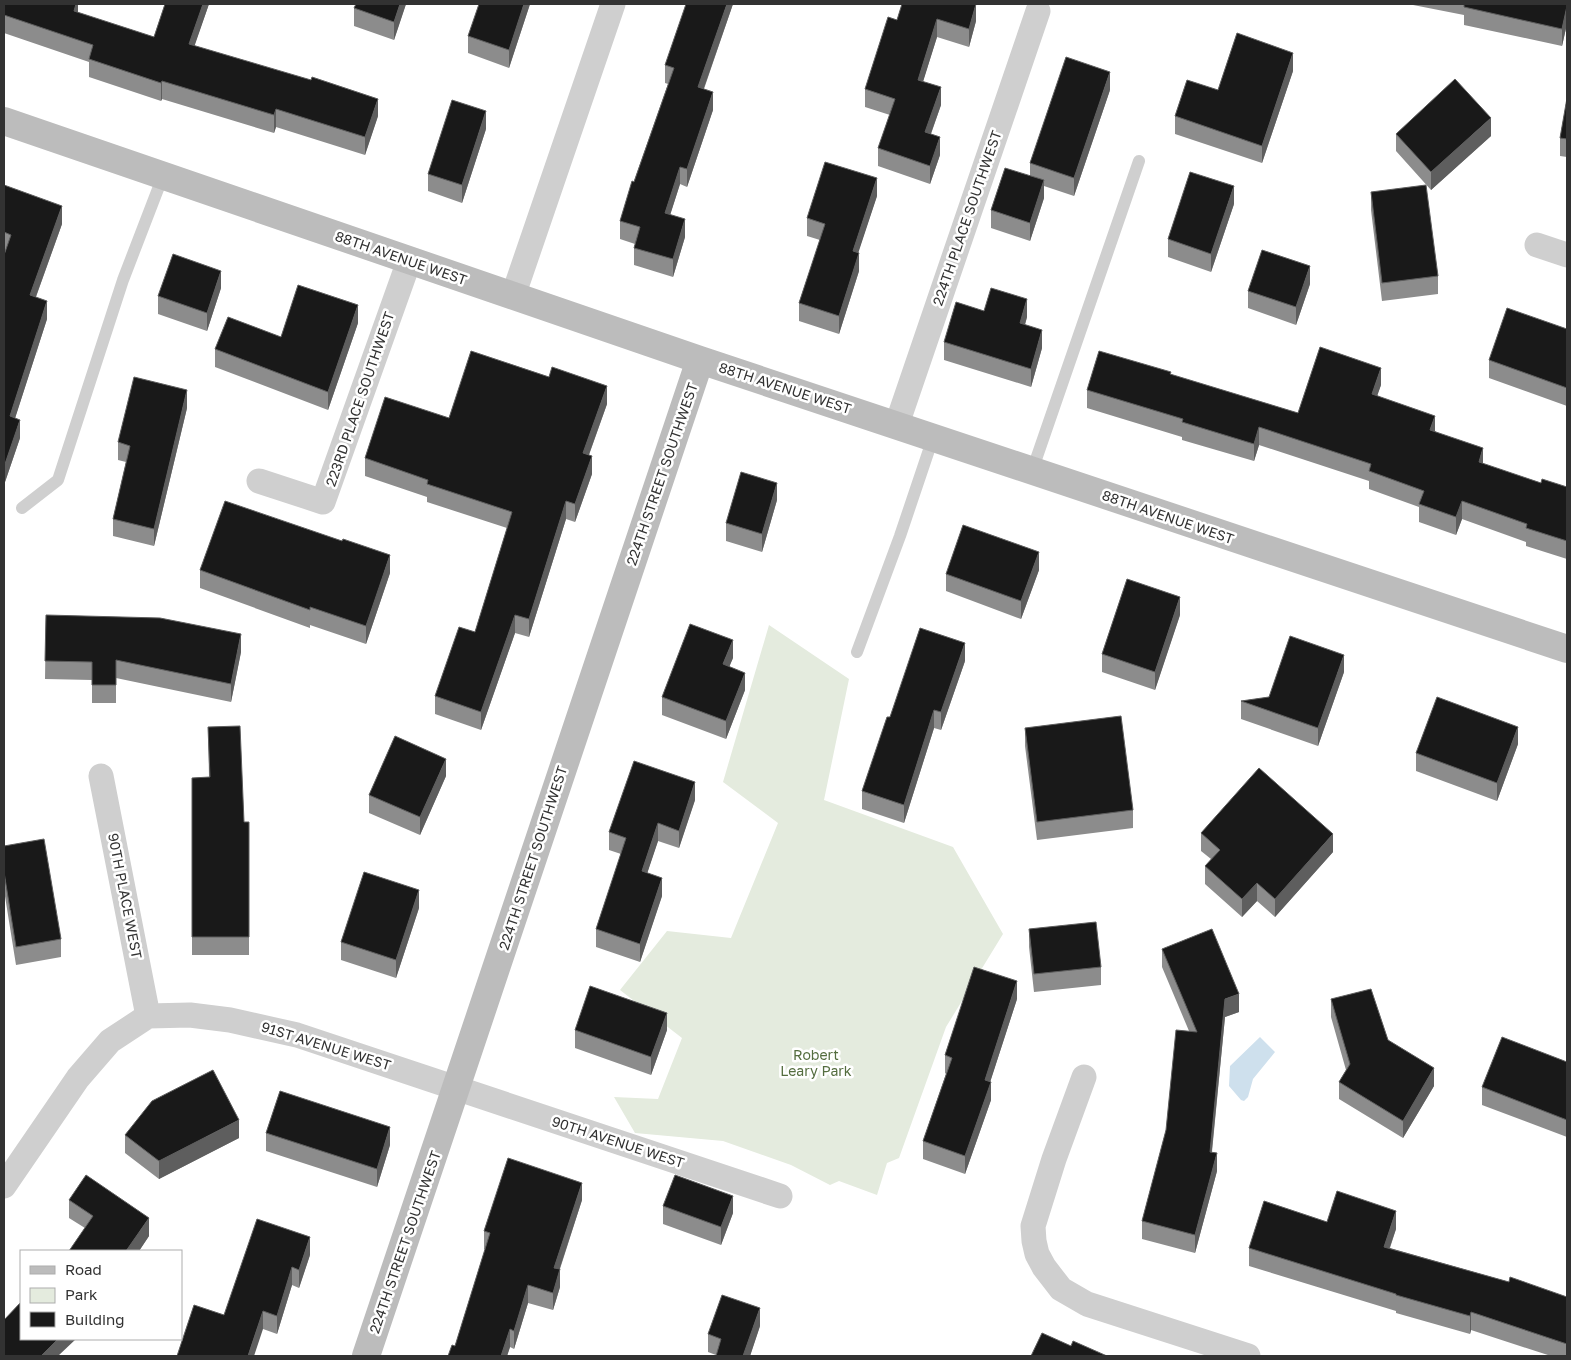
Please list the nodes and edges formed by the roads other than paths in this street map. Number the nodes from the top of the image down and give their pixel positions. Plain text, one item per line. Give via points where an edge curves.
1 (613, 4) edge
2 (1038, 11) dead end
3 (4, 121) edge
4 (1140, 161) dead end
5 (163, 176) junction
6 (1537, 245) dead end
7 (1567, 254) edge
8 (409, 261) junction
9 (513, 296) junction
10 (700, 360) junction
11 (897, 424) junction
12 (933, 438) junction
13 (1032, 472) junction
14 (259, 481) dead end
15 (22, 508) dead end
16 (1567, 649) edge
17 (857, 652) dead end
18 (101, 776) dead end
19 (148, 1016) junction
20 (1084, 1077) dead end
21 (456, 1088) junction
22 (4, 1186) edge
23 (780, 1196) dead end
24 (366, 1356) edge
25 (1248, 1356) edge

1 - 9 street
2 - 11 street, 224TH PLACE SOUTHWEST
3 - 5 street, 88TH AVENUE WEST
4 - 13 lane
5 - 8 street, 88TH AVENUE WEST
5 - 15 lane via 114,306 58,480
6 - 7 street
8 - 9 street, 88TH AVENUE WEST
8 - 14 street, 223RD PLACE SOUTHWEST via 323,502
9 - 10 street, 88TH AVENUE WEST
10 - 11 street, 88TH AVENUE WEST
10 - 21 street, 224TH STREET SOUTHWEST
11 - 12 street, 88TH AVENUE WEST
12 - 13 street, 88TH AVENUE WEST
12 - 17 lane
13 - 16 street, 88TH AVENUE WEST
18 - 19 street, 90TH PLACE WEST
19 - 21 street, 91ST AVENUE WEST via 190,1015 230,1020 297,1035
19 - 22 street via 110,1041 78,1078
20 - 25 street via 1033,1226 1037,1254 1044,1267 1061,1289 1087,1304
21 - 23 street, 90TH AVENUE WEST
21 - 24 street, 224TH STREET SOUTHWEST

